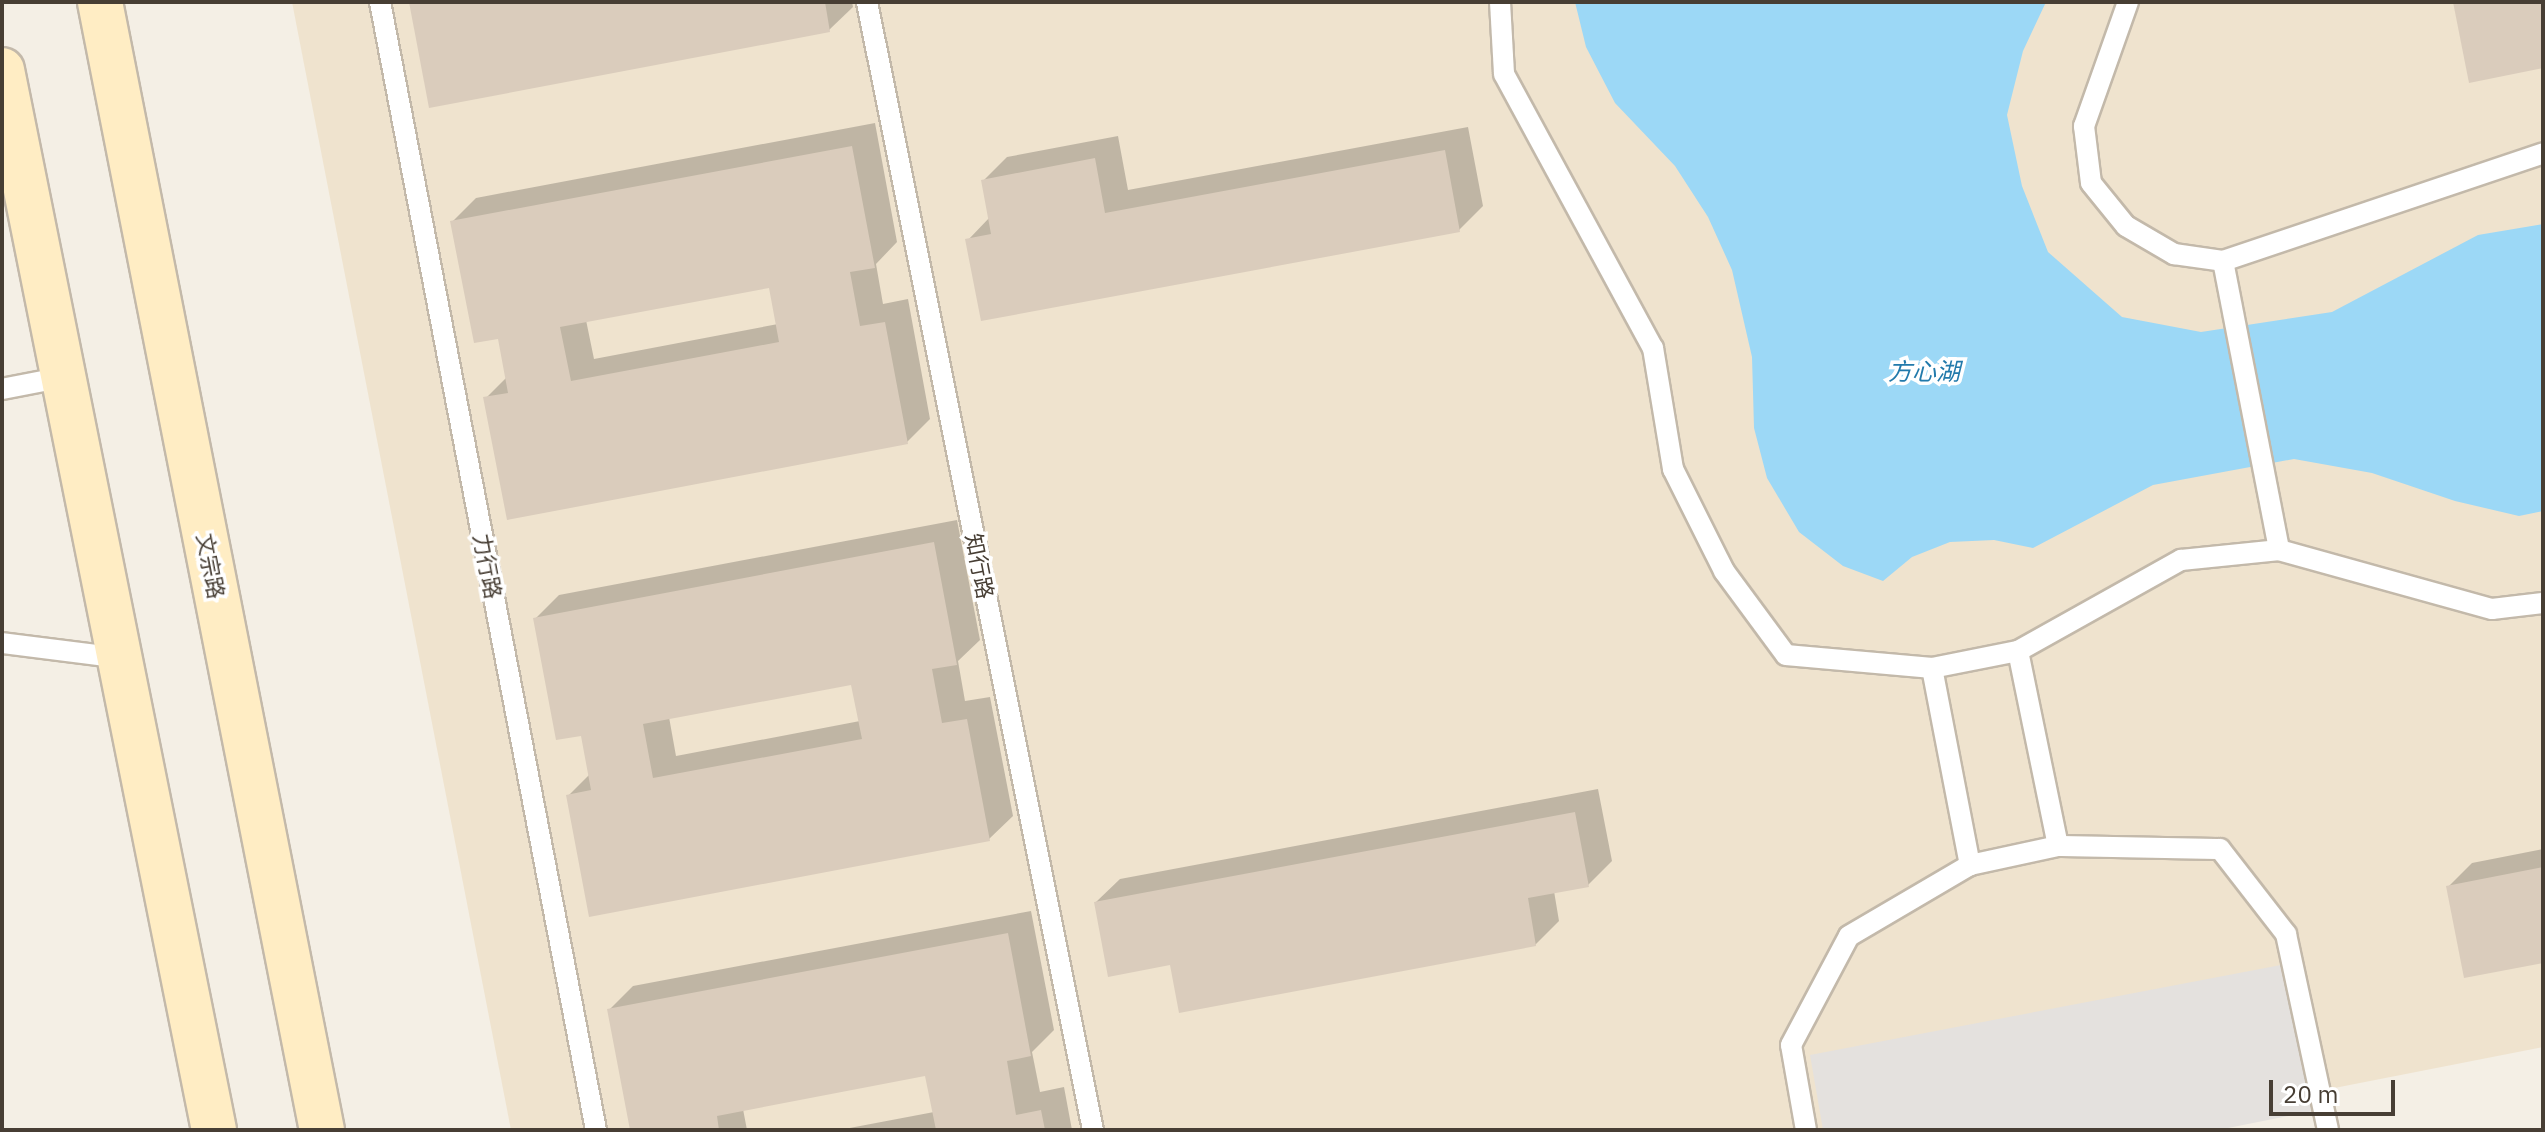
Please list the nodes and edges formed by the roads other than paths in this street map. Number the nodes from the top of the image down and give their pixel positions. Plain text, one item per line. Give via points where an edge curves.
1 (100, 2) edge
2 (380, 2) edge
3 (867, 2) edge
4 (1500, 2) edge
5 (2128, 2) edge
6 (2, 70) edge
7 (2543, 153) edge
8 (2223, 261) junction
9 (64, 377) junction
10 (2, 389) edge
11 (2279, 550) junction
12 (2543, 603) edge
13 (2, 643) edge
14 (2018, 651) junction
15 (120, 658) junction
16 (1932, 668) junction
17 (2058, 846) junction
18 (1970, 865) junction
19 (214, 1130) edge
20 (322, 1130) edge
21 (596, 1130) edge
22 (1093, 1130) edge
23 (1806, 1130) edge
24 (2328, 1130) edge

1 - 20 street, 文宗路
2 - 21 lane, 力行路
3 - 22 lane, 知行路
4 - 16 lane via 1504,74 1653,348 1673,469 1724,571 1786,655
5 - 8 lane via 2084,126 2091,183 2138,233 2174,254
6 - 9 street
7 - 8 lane
8 - 11 lane
9 - 10 lane
9 - 15 street
11 - 12 lane via 2492,609
11 - 14 lane via 2181,560
13 - 15 lane
14 - 16 lane
14 - 17 lane
15 - 19 street
16 - 18 lane
17 - 18 lane
17 - 24 lane via 2220,849 2286,934
18 - 23 lane via 1849,936 1791,1045

